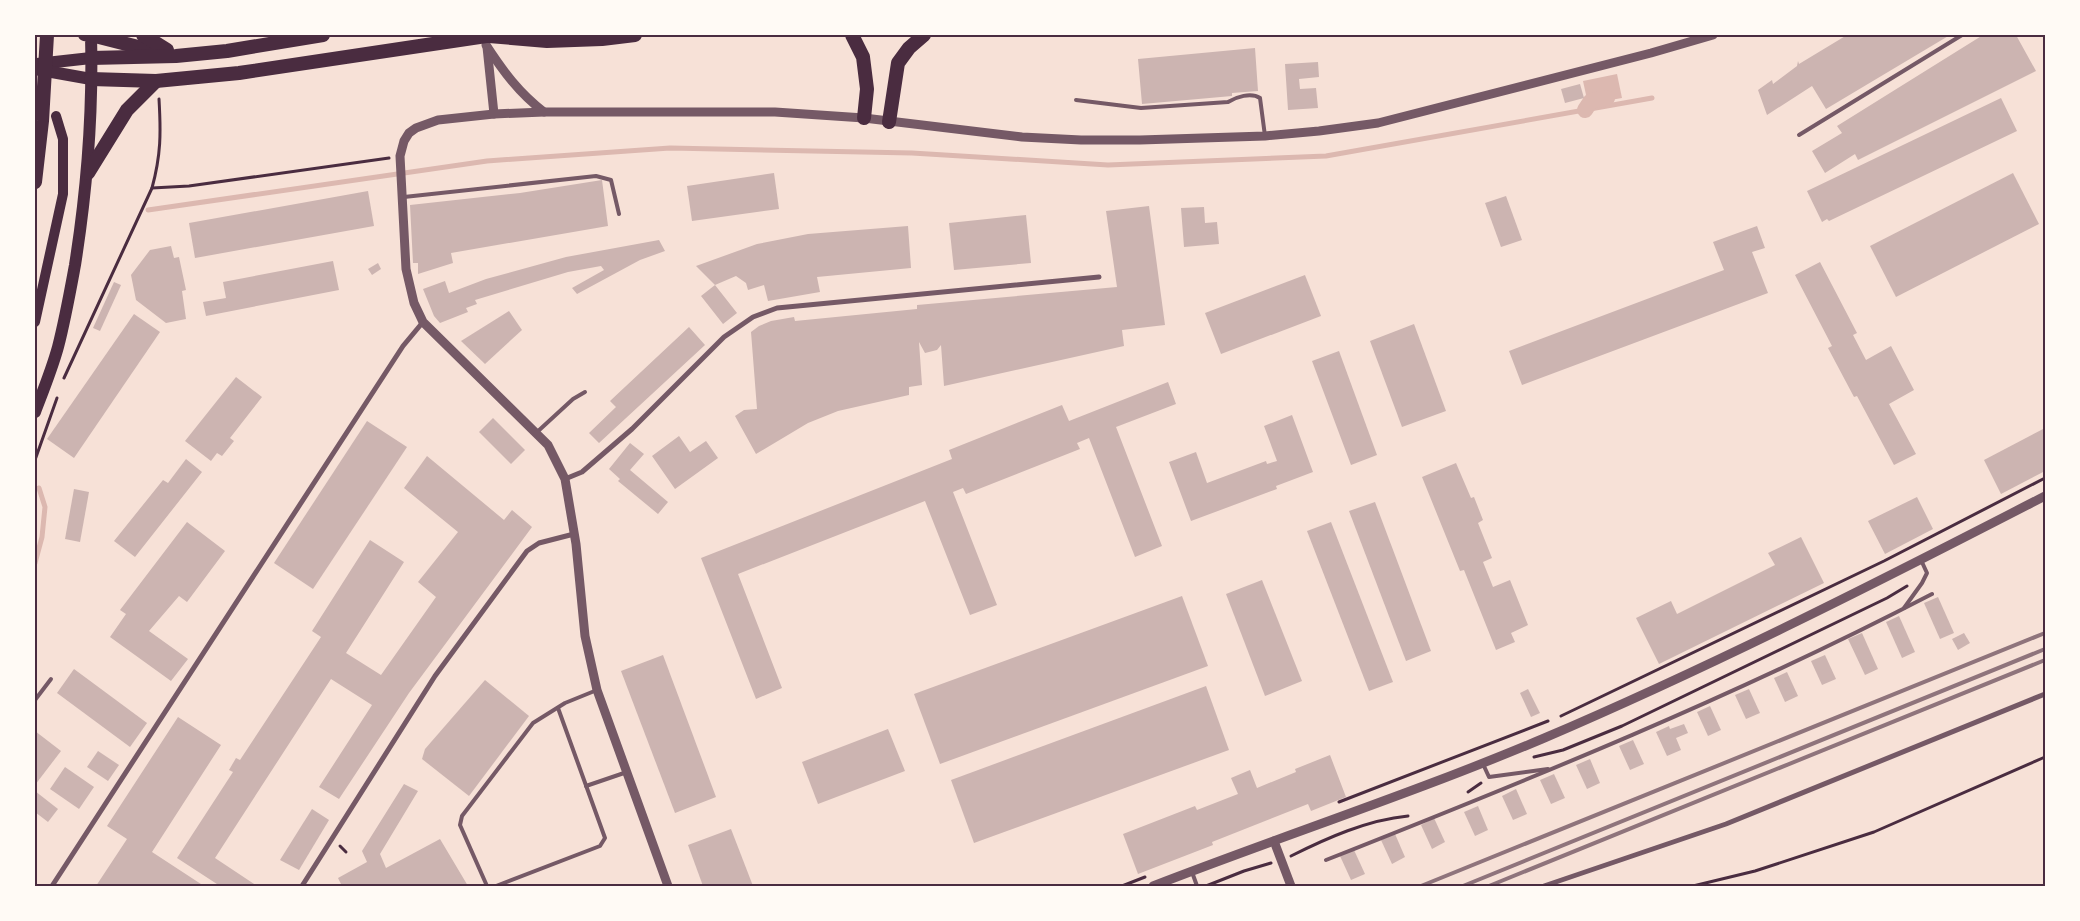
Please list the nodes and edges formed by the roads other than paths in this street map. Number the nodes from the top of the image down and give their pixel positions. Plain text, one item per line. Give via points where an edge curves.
1 (47, 35) edge
2 (143, 35) edge
3 (323, 35) edge
4 (635, 35) edge
5 (852, 35) edge
6 (924, 35) edge
7 (1713, 35) edge
8 (1962, 35) edge
9 (89, 36) edge
10 (488, 38) edge
11 (176, 56) junction
12 (91, 58) junction
13 (35, 64) edge
14 (35, 70) edge
15 (91, 79) junction
16 (156, 81) junction
17 (1076, 100) dead end
18 (544, 112) junction
19 (494, 114) junction
20 (56, 116) dead end
21 (864, 118) junction
22 (889, 122) junction
23 (1799, 135) dead end
24 (1265, 136) junction
25 (88, 173) junction
26 (35, 182) edge
27 (401, 195) junction
28 (619, 214) dead end
29 (1099, 276) dead end
30 (35, 322) edge
31 (423, 322) junction
32 (585, 392) dead end
33 (35, 412) edge
34 (536, 433) junction
35 (565, 479) junction
36 (2045, 496) edge
37 (575, 534) junction
38 (1921, 560) junction
39 (1932, 594) dead end
40 (1902, 610) junction
41 (51, 679) dead end
42 (597, 690) junction
43 (2045, 694) edge
44 (35, 700) edge
45 (558, 708) junction
46 (1482, 762) junction
47 (1555, 768) junction
48 (627, 772) junction
49 (586, 786) junction
50 (1274, 841) junction
51 (1326, 860) dead end
52 (1192, 871) junction
53 (52, 886) edge
54 (302, 886) edge
55 (487, 886) edge
56 (496, 886) edge
57 (668, 886) edge
58 (1153, 886) edge
59 (1197, 886) edge
60 (1291, 886) edge
61 (1544, 886) edge

1 - 26 highway
2 - 11 highway
3 - 11 highway
4 - 10 highway via 547,41
5 - 21 highway via 863,58
6 - 22 highway via 898,63
7 - 24 street via 1378,122
8 - 23 lane
9 - 11 highway
9 - 12 main road
10 - 16 highway via 239,73
10 - 18 street via 508,78 526,99
10 - 19 street
11 - 12 highway
12 - 13 main road
12 - 15 main road
14 - 15 main road
15 - 16 highway
15 - 25 main road
16 - 25 highway via 127,110
17 - 24 lane via 1141,108 1228,102 1236,97 1256,95 1260,98
18 - 19 street
18 - 21 street via 774,112
19 - 27 street via 438,120 416,128 404,141 400,160
20 - 30 main road via 63,139 63,194
21 - 22 street
22 - 24 street via 1022,138 1140,140
25 - 33 main road via 68,305 58,348
27 - 28 lane via 596,176 611,180
27 - 31 street via 406,269 414,303
29 - 35 street via 776,308 753,317 724,337 632,429 582,472
31 - 34 street
31 - 53 street via 402,346
32 - 34 lane
34 - 35 street via 548,445
35 - 37 street
36 - 38 street
37 - 42 street via 585,636
37 - 54 street via 539,544 527,551 435,676
38 - 40 lane via 1927,573
38 - 46 street via 1638,696
39 - 40 lane
40 - 47 lane via 1786,667
41 - 44 lane
42 - 45 lane via 565,702
42 - 48 street
43 - 61 street via 1726,824
45 - 49 lane
45 - 55 lane via 533,723 462,816 460,825
46 - 47 lane via 1489,777
46 - 50 street
47 - 51 lane
48 - 49 lane
48 - 57 street
49 - 56 lane via 605,838 600,846
50 - 52 street
50 - 60 street
52 - 58 street
52 - 59 lane

